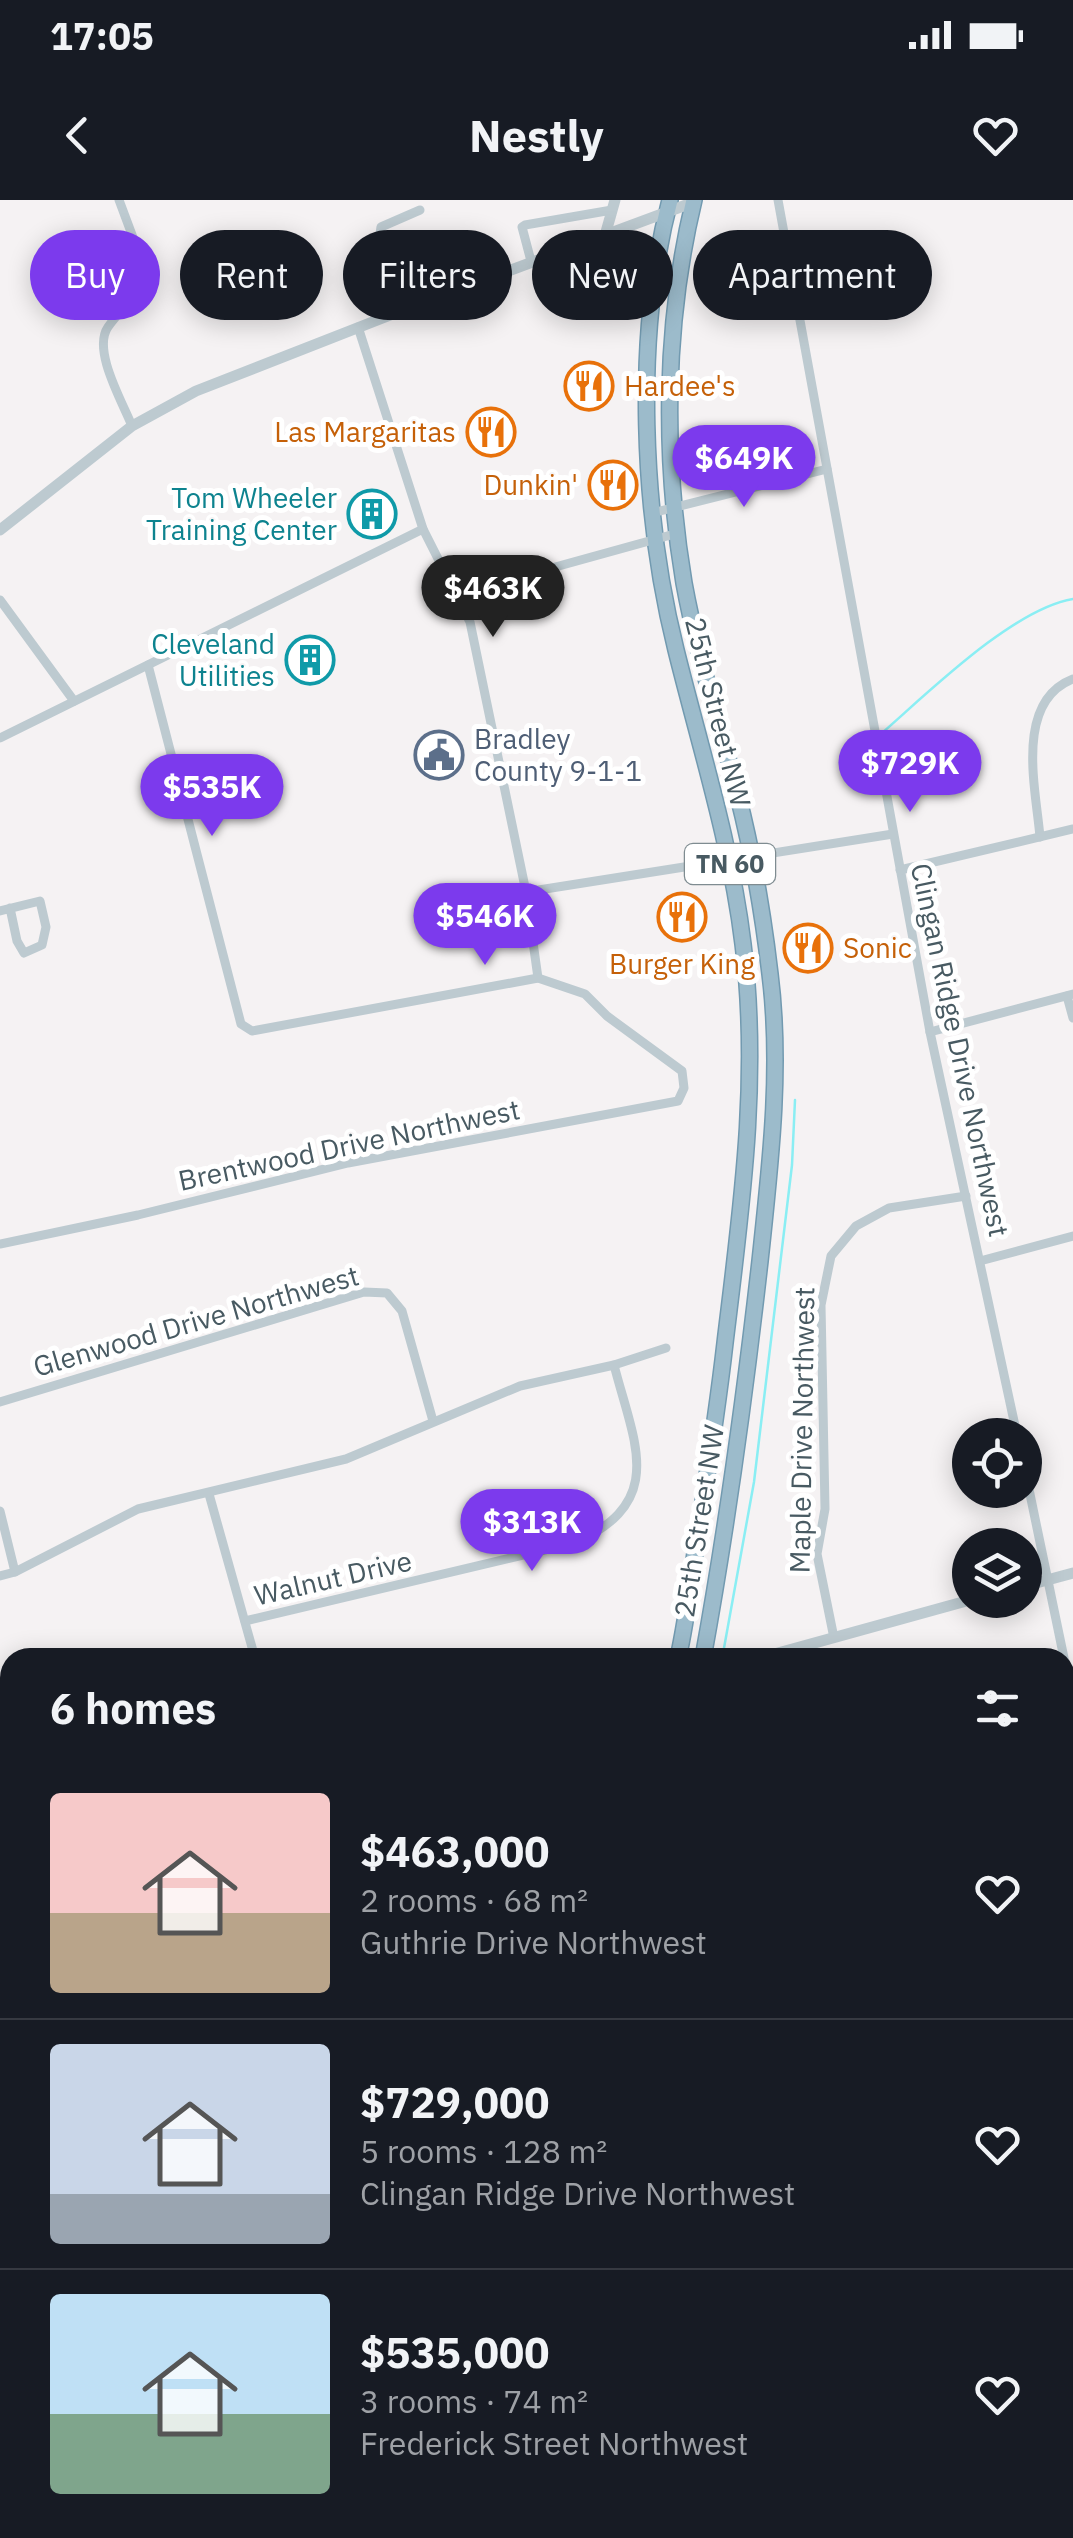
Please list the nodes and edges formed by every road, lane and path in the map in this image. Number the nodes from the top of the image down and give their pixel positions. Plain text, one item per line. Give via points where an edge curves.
1 (118, 200) edge
2 (696, 200) edge
3 (778, 200) edge
4 (614, 205) edge
5 (668, 205) edge
6 (420, 210) dead end
7 (382, 230) edge
8 (607, 230) edge
9 (611, 230) edge
10 (531, 261) joint
11 (512, 268) edge
12 (377, 320) edge
13 (358, 327) junction
14 (132, 426) junction
15 (826, 469) junction
16 (675, 507) junction
17 (652, 513) junction
18 (423, 528) junction
19 (0, 530) edge
20 (678, 532) junction
21 (654, 541) junction
22 (0, 600) edge
23 (462, 600) junction
24 (148, 665) junction
25 (1073, 679) edge
26 (74, 701) junction
27 (0, 738) edge
28 (1073, 830) edge
29 (893, 834) junction
30 (1040, 838) junction
31 (752, 856) junction
32 (729, 860) junction
33 (900, 870) junction
34 (526, 892) junction
35 (5, 910) edge
36 (538, 978) junction
37 (1070, 995) edge
38 (1073, 1018) edge
39 (930, 1032) junction
40 (966, 1196) junction
41 (1073, 1236) edge
42 (0, 1244) edge
43 (980, 1261) junction
44 (666, 1348) dead end
45 (614, 1365) junction
46 (0, 1402) edge
47 (1014, 1418) edge
48 (434, 1421) junction
49 (209, 1494) junction
50 (1033, 1508) edge
51 (0, 1511) edge
52 (14, 1572) junction
53 (1073, 1573) edge
54 (0, 1576) edge
55 (1048, 1580) junction
56 (1042, 1582) edge
57 (952, 1605) edge
58 (245, 1621) junction
59 (834, 1638) junction
60 (253, 1648) edge
61 (680, 1648) edge
62 (705, 1648) edge
63 (797, 1648) edge
64 (1063, 1648) edge

1 - 14 street via 147,274 102,340
2 - 5 street
2 - 16 highway, 25th Street NW / TN 60 via 679,274 670,385
3 - 15 street, Clingan Ridge Drive Northwest
4 - 8 street
4 - 10 street via 525,225
5 - 9 street
5 - 17 highway, 25th Street NW / TN 60 via 647,398
6 - 7 street
10 - 11 street
12 - 13 street
13 - 14 street via 196,391
13 - 18 street
14 - 19 street
15 - 16 street
15 - 29 street, Clingan Ridge Drive Northwest
16 - 17 street
16 - 20 highway, 25th Street NW / TN 60
17 - 21 highway, 25th Street NW / TN 60
18 - 23 street
18 - 24 street
20 - 21 street
20 - 31 highway, 25th Street NW / TN 60
21 - 23 street
21 - 32 highway, 25th Street NW / TN 60
22 - 26 street
23 - 34 street
24 - 26 street
24 - 36 street via 241,1024 252,1031
25 - 30 street via 1040,712 1032,732
26 - 27 street
28 - 30 street
29 - 31 street
29 - 33 street, Clingan Ridge Drive Northwest
30 - 33 street
31 - 32 street
31 - 62 highway, 25th Street NW / TN 60 via 771,979 773,1121 752,1329
32 - 34 street
32 - 61 highway, 25th Street NW / TN 60 via 751,1022 750,1100 716,1424
33 - 39 street, Clingan Ridge Drive Northwest
34 - 36 street
35 - 35 street via 40,901 42,945 24,952
36 - 42 street, Brentwood Drive Northwest via 585,994 682,1071 678,1101 348,1163
37 - 38 street
37 - 39 street
39 - 40 street, Clingan Ridge Drive Northwest
40 - 43 street, Clingan Ridge Drive Northwest
40 - 59 street, Maple Drive Northwest via 888,1208 856,1226 831,1256 821,1305 825,1509 817,1554
41 - 43 street
43 - 47 street, Clingan Ridge Drive Northwest
44 - 45 street
45 - 48 street via 520,1386
45 - 58 street, Walnut Drive via 638,1480 616,1518 597,1533 574,1544
46 - 48 street, Glenwood Drive Northwest via 376,1292 388,1293 402,1311
48 - 49 street via 346,1459
49 - 52 street via 138,1509
49 - 58 street
50 - 55 street
51 - 52 street
52 - 54 street
53 - 55 street
55 - 56 street
55 - 64 street
57 - 59 street
58 - 60 street
59 - 63 street

